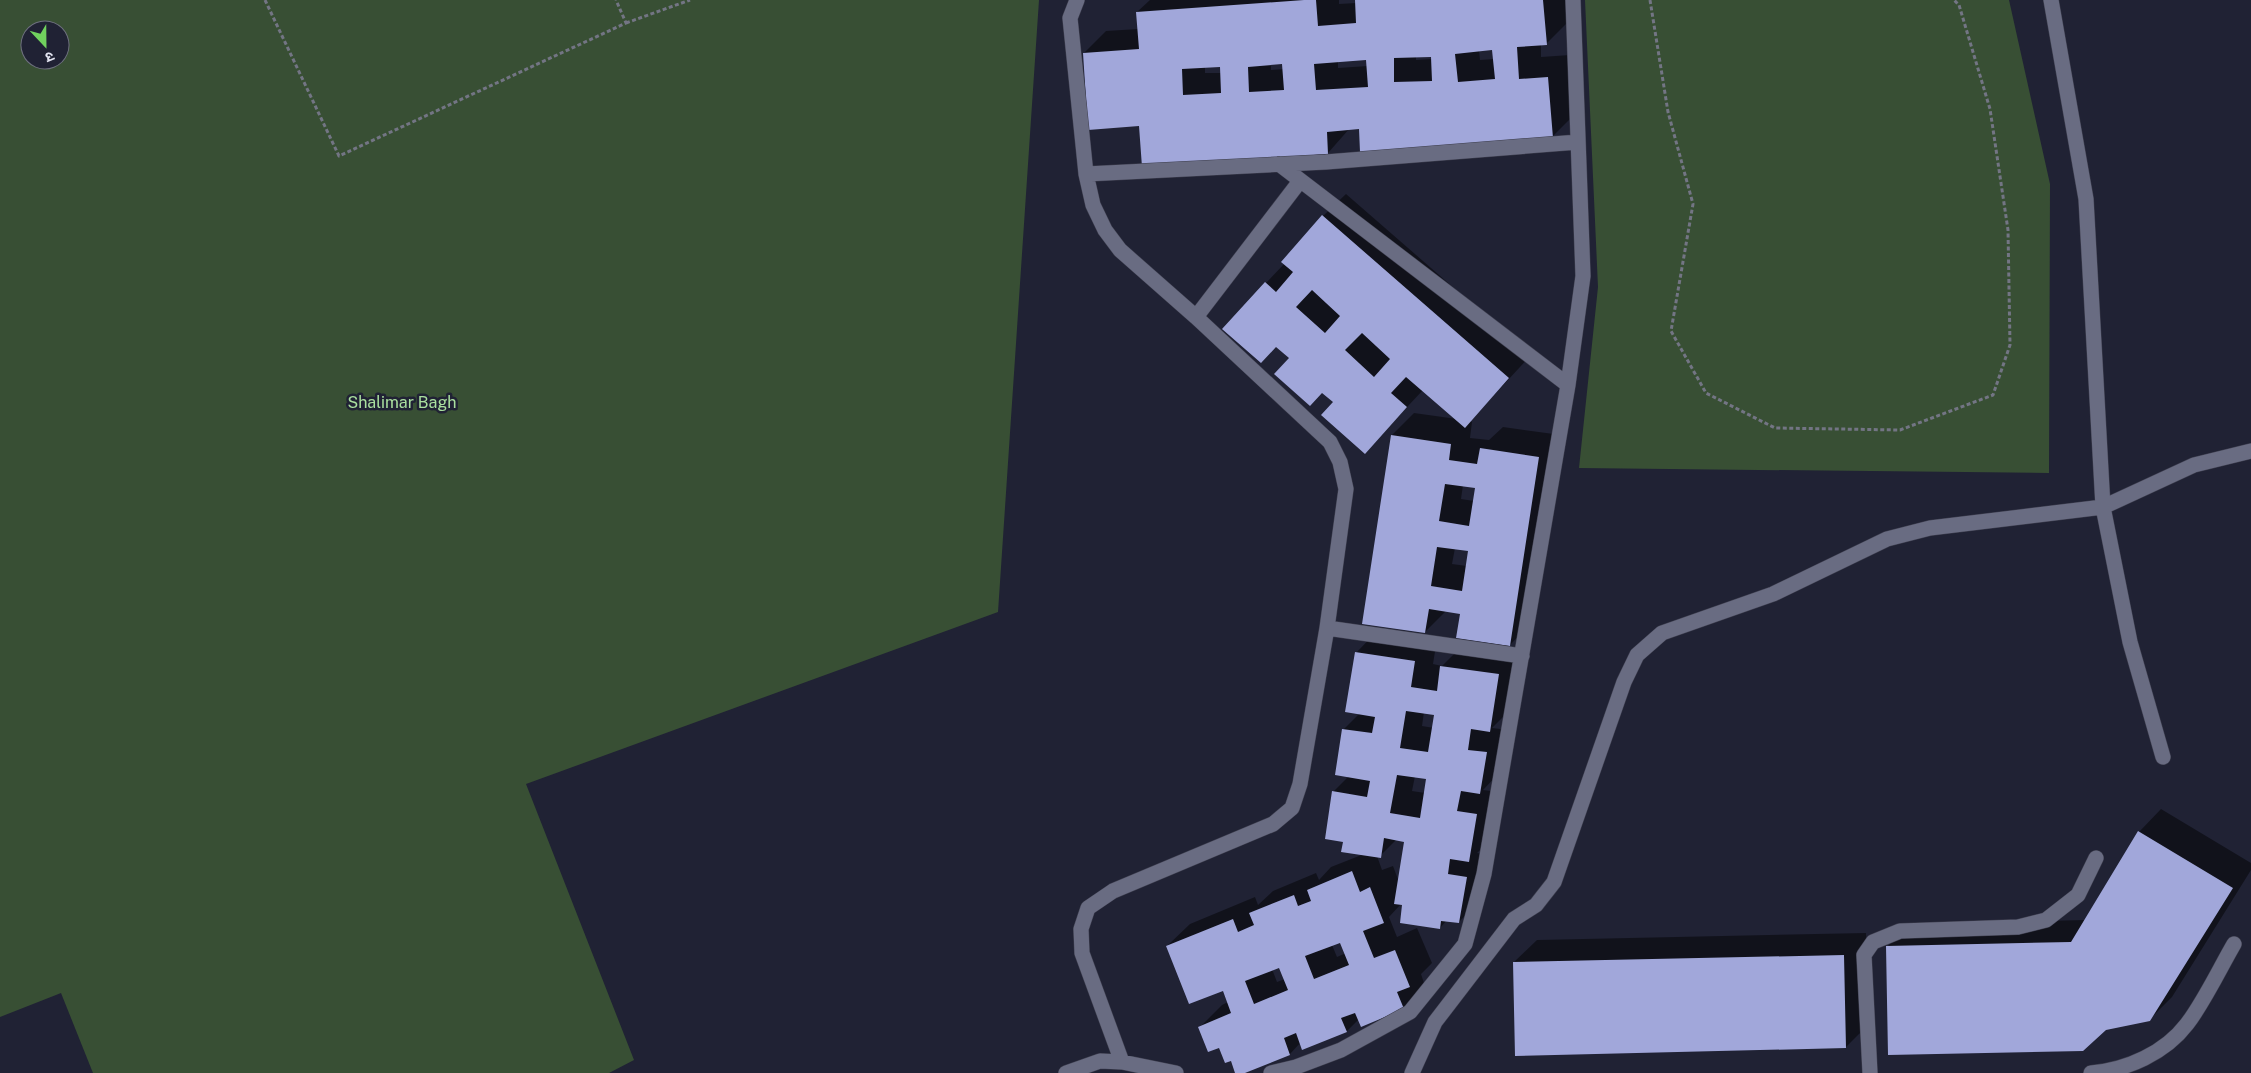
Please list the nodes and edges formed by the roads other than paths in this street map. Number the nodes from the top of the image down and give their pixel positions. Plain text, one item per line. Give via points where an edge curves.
1 (1077, 0) edge
2 (1573, 0) edge
3 (2051, 0) edge
4 (1578, 142) junction
5 (1279, 164) junction
6 (1086, 174) junction
7 (1300, 181) junction
8 (1196, 317) junction
9 (1568, 385) junction
10 (2251, 451) edge
11 (2103, 507) junction
12 (1326, 628) junction
13 (1522, 656) junction
14 (2163, 757) dead end
15 (2096, 858) dead end
16 (2234, 944) dead end
17 (1122, 1062) junction
18 (1315, 1066) edge
19 (1066, 1073) edge
20 (1176, 1073) edge
21 (1271, 1073) edge
22 (1412, 1073) edge
23 (1870, 1073) edge
24 (2091, 1073) edge

1 - 6 street via 1070,18
2 - 4 street
3 - 11 street via 2086,199
4 - 5 street
4 - 9 street via 1583,276
5 - 6 street
5 - 7 street
6 - 8 street via 1092,205 1120,250
7 - 8 street
7 - 9 street
8 - 12 street via 1330,442 1340,462 1346,489
9 - 13 street
10 - 11 street via 2194,465
11 - 14 street via 2130,642
11 - 22 street via 1930,528 1887,539 1773,594 1662,634 1637,655 1624,682 1554,882 1536,905 1514,919 1435,1022
12 - 13 street
12 - 17 street via 1300,784 1292,808 1273,824 1113,891 1088,908 1081,929 1082,953
13 - 18 street via 1484,874 1465,944 1410,1012
15 - 23 street via 2078,895 2046,920 2018,928 1900,931 1872,942 1864,955
16 - 24 street via 2187,1024 2160,1050 2133,1063
17 - 19 street via 1100,1061
17 - 20 street
18 - 21 street

